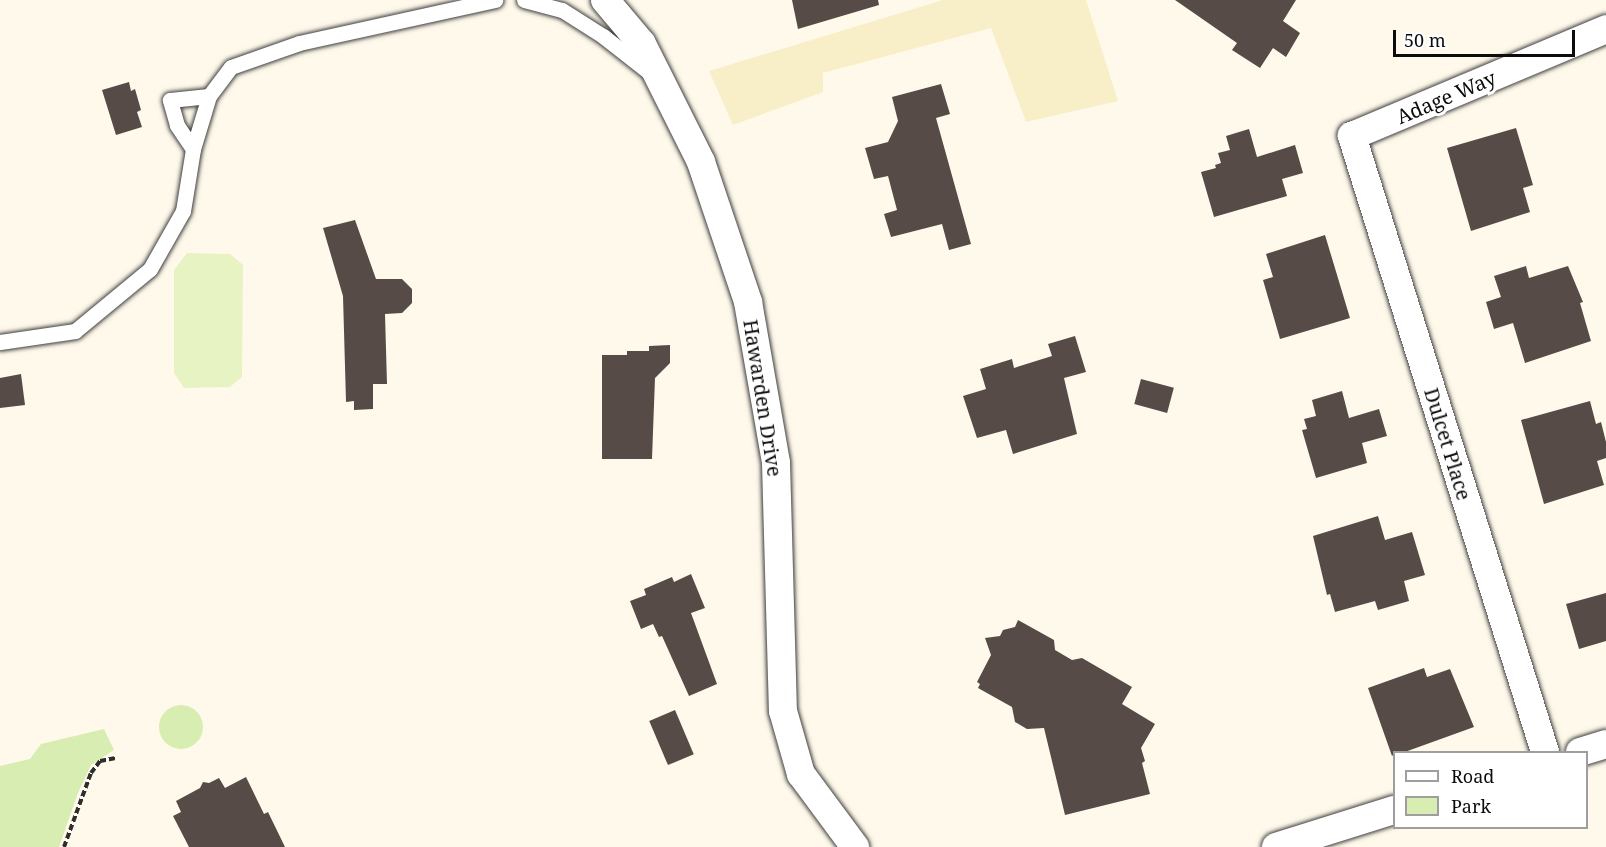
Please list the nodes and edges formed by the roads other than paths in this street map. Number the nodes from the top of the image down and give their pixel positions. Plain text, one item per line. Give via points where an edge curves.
1 (495, 0) edge
2 (524, 0) edge
3 (605, 0) edge
4 (1606, 29) edge
5 (662, 83) junction
6 (209, 96) junction
7 (1352, 136) joint
8 (193, 149) junction
9 (0, 342) edge
10 (1606, 744) edge
11 (1544, 751) edge
12 (1586, 751) edge
13 (1393, 811) edge
14 (855, 847) edge
15 (1276, 847) edge

1 - 6 lane via 299,44 231,67
2 - 5 lane via 562,10 603,36
3 - 5 street, Hawarden Drive via 642,44
4 - 7 street, Adage Way
5 - 14 street, Hawarden Drive via 701,162 747,302 776,463 783,711 801,774
6 - 8 lane
6 - 8 lane via 170,100 177,125
7 - 11 street, Dulcet Place
8 - 9 lane via 183,211 150,270 75,332
10 - 12 street
13 - 15 street

